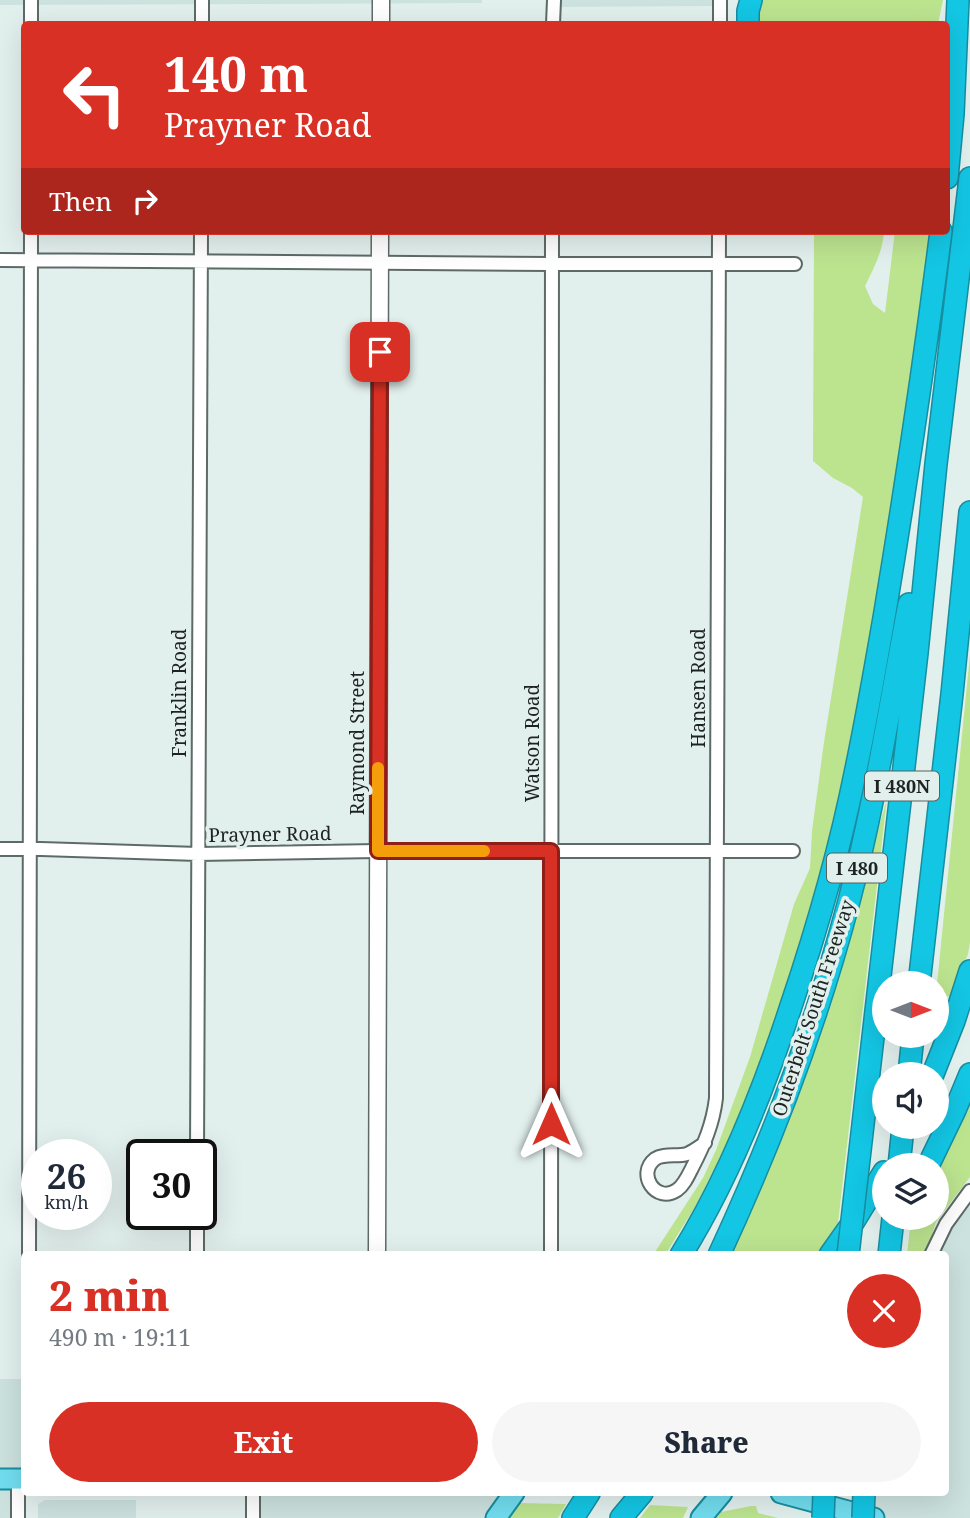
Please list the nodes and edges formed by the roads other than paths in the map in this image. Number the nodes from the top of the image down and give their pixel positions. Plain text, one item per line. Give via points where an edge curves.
1 (31, 0) edge
2 (202, 0) edge
3 (381, 0) edge
4 (554, 0) edge
5 (720, 0) edge
6 (751, 0) edge
7 (951, 0) edge
8 (958, 0) edge
9 (31, 21) edge
10 (202, 21) edge
11 (381, 21) edge
12 (553, 21) edge
13 (720, 21) edge
14 (748, 21) edge
15 (947, 21) edge
16 (950, 146) edge
17 (970, 178) edge
18 (31, 235) edge
19 (201, 235) edge
20 (380, 235) edge
21 (552, 235) edge
22 (719, 235) edge
23 (940, 235) edge
24 (0, 260) edge
25 (30, 260) junction
26 (201, 262) junction
27 (380, 262) junction
28 (551, 264) junction
29 (719, 264) junction
30 (795, 264) dead end
31 (936, 464) junction
32 (970, 512) edge
33 (0, 849) edge
34 (30, 849) junction
35 (378, 851) junction
36 (551, 851) junction
37 (793, 851) dead end
38 (717, 852) junction
39 (198, 854) junction
40 (920, 971) edge
41 (970, 971) edge
42 (938, 1062) edge
43 (970, 1074) edge
44 (197, 1139) edge
45 (705, 1143) junction
46 (934, 1153) edge
47 (872, 1191) edge
48 (970, 1192) edge
49 (197, 1230) edge
50 (892, 1230) edge
51 (893, 1230) edge
52 (29, 1251) edge
53 (197, 1251) edge
54 (377, 1251) edge
55 (551, 1251) edge
56 (683, 1251) edge
57 (721, 1251) edge
58 (833, 1251) edge
59 (848, 1251) edge
60 (881, 1251) edge
61 (889, 1251) edge
62 (933, 1251) edge
63 (14, 1479) edge
64 (253, 1496) edge
65 (512, 1496) edge
66 (587, 1496) edge
67 (639, 1496) edge
68 (719, 1496) edge
69 (792, 1496) edge
70 (824, 1496) edge
71 (864, 1496) edge
72 (18, 1518) edge
73 (253, 1518) edge
74 (496, 1518) edge
75 (573, 1518) edge
76 (621, 1518) edge
77 (701, 1518) edge
78 (823, 1518) edge
79 (863, 1518) edge
80 (874, 1518) edge

1 - 9 street
2 - 10 street
3 - 11 street
4 - 12 street
5 - 13 street
6 - 14 highway
7 - 15 highway
8 - 16 highway
17 - 31 highway, Outerbelt South Freeway / I 480
18 - 25 street
19 - 26 street, Franklin Road
20 - 27 street, Raymond Street
21 - 28 street, Watson Road
22 - 29 street, Hansen Road
23 - 56 highway via 903,504 843,828 779,1045 748,1123
24 - 25 street
25 - 26 street
25 - 34 street
26 - 27 street
26 - 39 street, Franklin Road
27 - 28 street
27 - 35 street, Raymond Street
28 - 29 street
28 - 36 street, Watson Road
29 - 30 street
29 - 38 street, Hansen Road
31 - 57 highway, Outerbelt South Freeway / I 480 via 877,778 846,913 799,1061
31 - 59 highway, Outerbelt South Freeway / I 480N, bridge
32 - 40 highway, I 480N
33 - 34 street, Prayner Road
34 - 39 street, Prayner Road
34 - 52 street
35 - 36 street, Prayner Road
35 - 39 street, Prayner Road
35 - 54 street, Raymond Street
36 - 38 street, Prayner Road
36 - 55 street, Watson Road
37 - 38 street, Prayner Road
38 - 45 street, Hansen Road via 716,1098
39 - 44 street, Franklin Road
41 - 42 highway
43 - 46 highway
45 - 45 street, Hansen Road via 676,1191 668,1194 651,1188 648,1172 656,1158 686,1154
47 - 58 highway
48 - 62 street
49 - 53 street
50 - 61 highway, bridge
51 - 60 highway
63 - 72 street
64 - 73 street
65 - 74 main road
66 - 75 highway
67 - 76 highway
68 - 77 main road
69 - 80 main road
70 - 78 highway, bridge
71 - 79 highway, bridge

